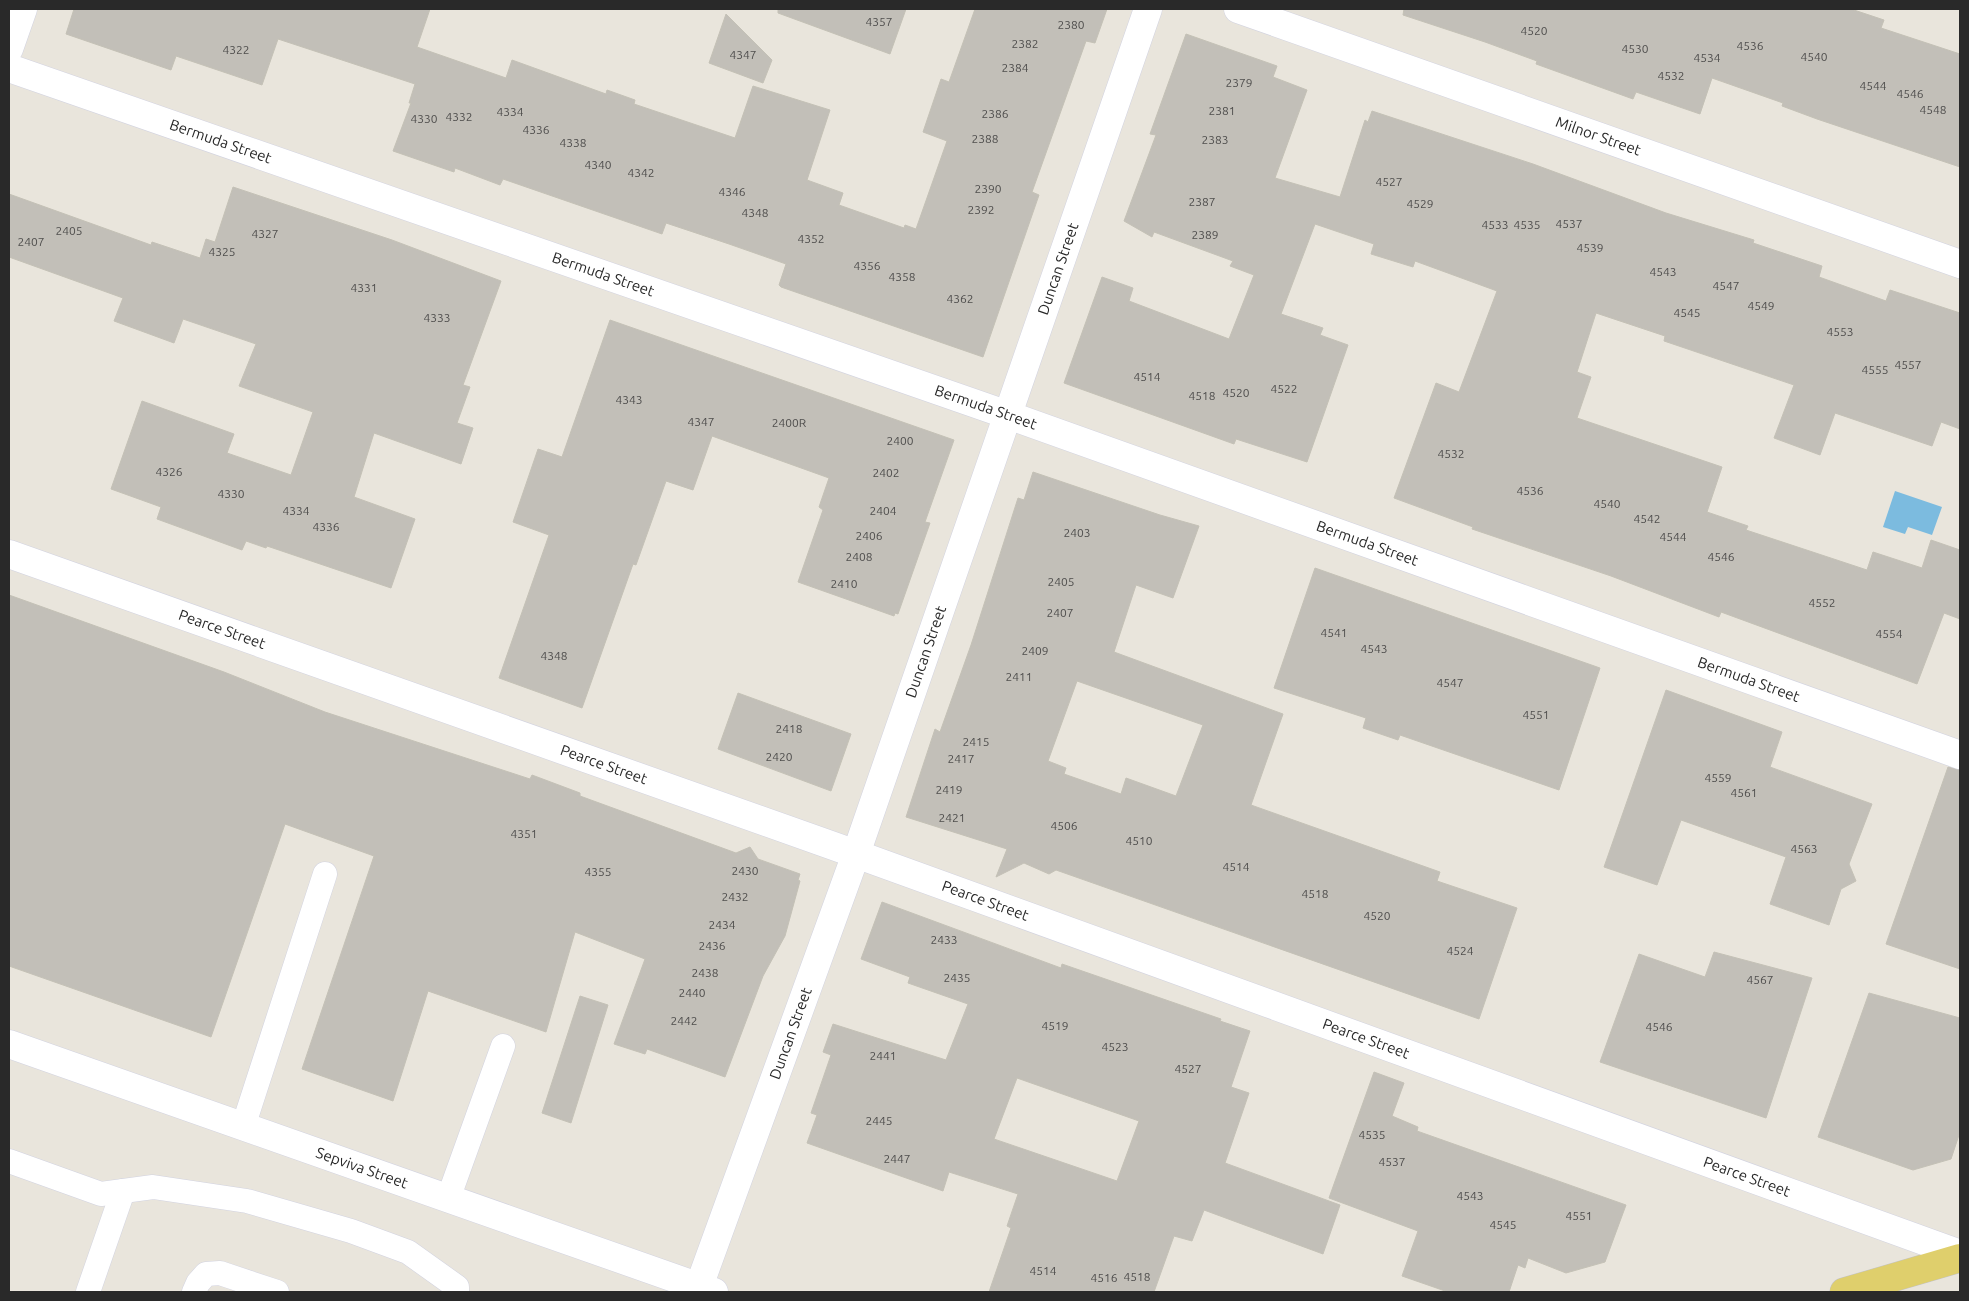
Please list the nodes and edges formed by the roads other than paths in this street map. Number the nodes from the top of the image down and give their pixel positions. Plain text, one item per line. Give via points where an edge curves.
1 (23, 9) edge
2 (1148, 9) edge
3 (1238, 9) edge
4 (9, 49) edge
5 (9, 68) edge
6 (1960, 264) edge
7 (1008, 415) junction
8 (9, 554) edge
9 (1960, 755) edge
10 (856, 854) junction
11 (325, 874) dead end
12 (9, 1044) edge
13 (503, 1046) dead end
14 (243, 1126) junction
15 (9, 1161) edge
16 (123, 1191) junction
17 (448, 1199) junction
18 (1960, 1256) edge
19 (703, 1291) edge
20 (88, 1292) edge
21 (194, 1292) edge
22 (277, 1292) edge
23 (457, 1292) edge
24 (1844, 1292) edge

1 - 4 street
2 - 7 street, Duncan Street
3 - 6 street, Milnor Street
5 - 7 street, Bermuda Street
7 - 9 street, Bermuda Street
7 - 10 street, Duncan Street
8 - 10 street, Pearce Street
10 - 18 street, Pearce Street
10 - 19 street, Duncan Street
11 - 14 lane
12 - 14 street, Sepviva Street
13 - 17 lane
14 - 17 street, Sepviva Street
15 - 16 lane via 101,1194
16 - 20 lane
16 - 23 lane via 153,1187 246,1201 351,1231 408,1252 456,1287
17 - 19 street, Sepviva Street
18 - 24 main road
21 - 22 lane via 206,1274 220,1273

